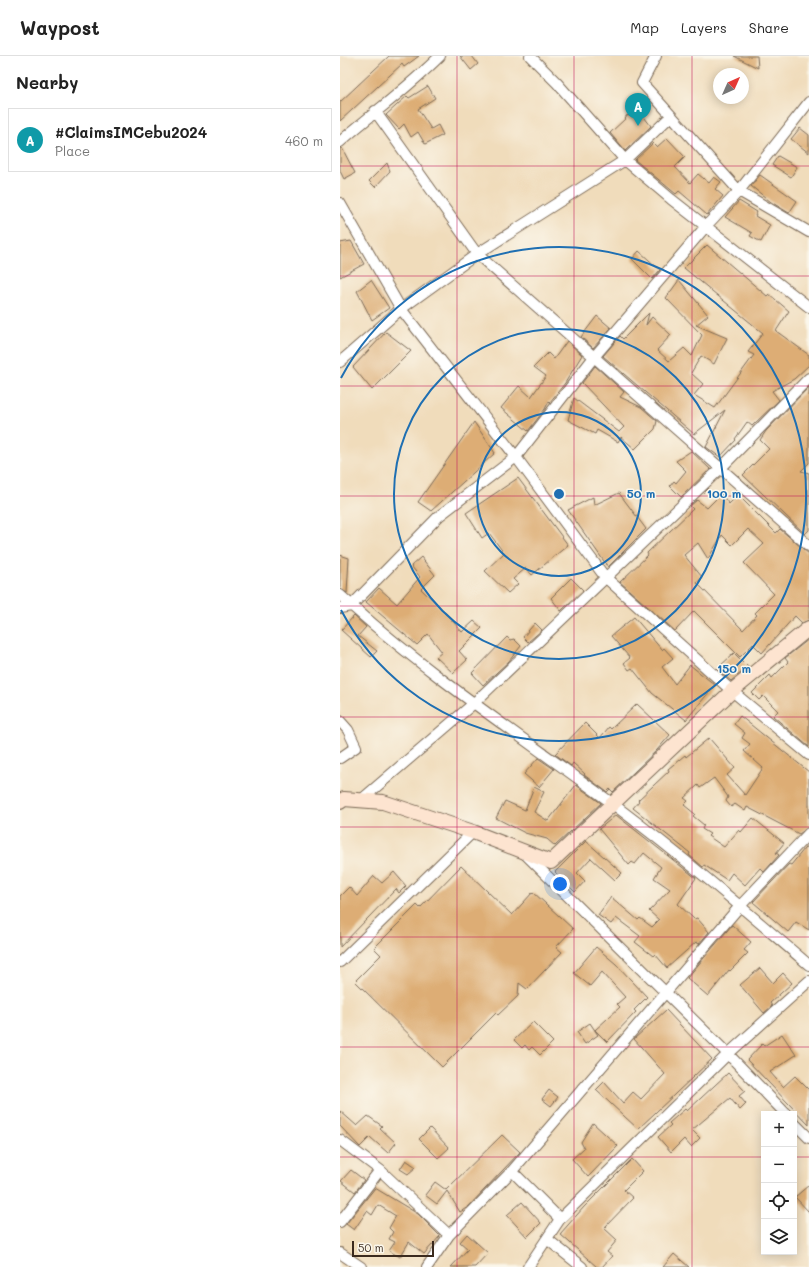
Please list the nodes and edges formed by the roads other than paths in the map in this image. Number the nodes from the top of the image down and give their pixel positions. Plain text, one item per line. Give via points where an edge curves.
1 (440, 56) edge
2 (530, 56) edge
3 (656, 56) edge
4 (809, 102) edge
5 (375, 112) junction
6 (671, 116) junction
7 (340, 142) edge
8 (625, 160) junction
9 (739, 191) junction
10 (340, 203) edge
11 (707, 225) junction
12 (809, 232) edge
13 (477, 254) junction
14 (809, 307) edge
15 (401, 309) junction
16 (594, 357) junction
17 (340, 362) edge
18 (809, 378) edge
19 (516, 457) junction
20 (720, 468) junction
21 (809, 546) edge
22 (605, 577) junction
23 (340, 595) edge
24 (351, 606) junction
25 (340, 608) edge
26 (809, 628) edge
27 (732, 691) junction
28 (473, 704) junction
29 (340, 721) edge
30 (809, 755) edge
31 (340, 758) edge
32 (361, 800) junction
33 (340, 802) edge
34 (614, 805) junction
35 (473, 832) junction
36 (809, 833) edge
37 (524, 853) junction
38 (740, 906) junction
39 (340, 962) edge
40 (809, 965) edge
41 (809, 981) edge
42 (665, 992) junction
43 (728, 1054) junction
44 (783, 1111) edge
45 (797, 1125) edge
46 (809, 1138) edge
47 (340, 1140) edge
48 (380, 1170) junction
49 (512, 1171) junction
50 (560, 1219) junction
51 (340, 1222) edge
52 (449, 1235) junction
53 (547, 1239) junction
54 (340, 1253) edge
55 (361, 1267) edge
56 (427, 1267) edge
57 (528, 1267) edge
58 (582, 1267) edge

1 - 5 street via 417,79
2 - 8 street via 558,83
3 - 6 street via 642,83
4 - 9 street
5 - 7 street
5 - 13 street
6 - 8 street
6 - 9 street
8 - 11 street
8 - 13 street
9 - 11 street
9 - 12 street
10 - 15 street
11 - 14 street
11 - 16 street
13 - 15 street
13 - 16 street
15 - 17 street
15 - 19 street
16 - 19 street
16 - 20 street
18 - 20 street
19 - 22 street
19 - 24 street via 439,516
20 - 21 street
20 - 22 street
22 - 27 street
22 - 28 street
23 - 24 street
24 - 25 street
24 - 28 street
26 - 27 street
27 - 30 street
27 - 34 street
28 - 32 street
28 - 34 street
29 - 31 street via 348,730 356,747
32 - 33 street via 344,799
32 - 35 street via 383,802
34 - 37 street via 550,862
34 - 38 street
35 - 37 street
35 - 39 street
36 - 38 street
37 - 42 street
38 - 40 street
38 - 42 street
41 - 43 street
42 - 43 street
42 - 49 street
43 - 44 street
43 - 50 street
45 - 46 street
47 - 48 street
48 - 51 street
48 - 52 street
49 - 50 street
49 - 52 street
50 - 53 street
52 - 56 street
53 - 57 street
53 - 58 street
54 - 55 street

